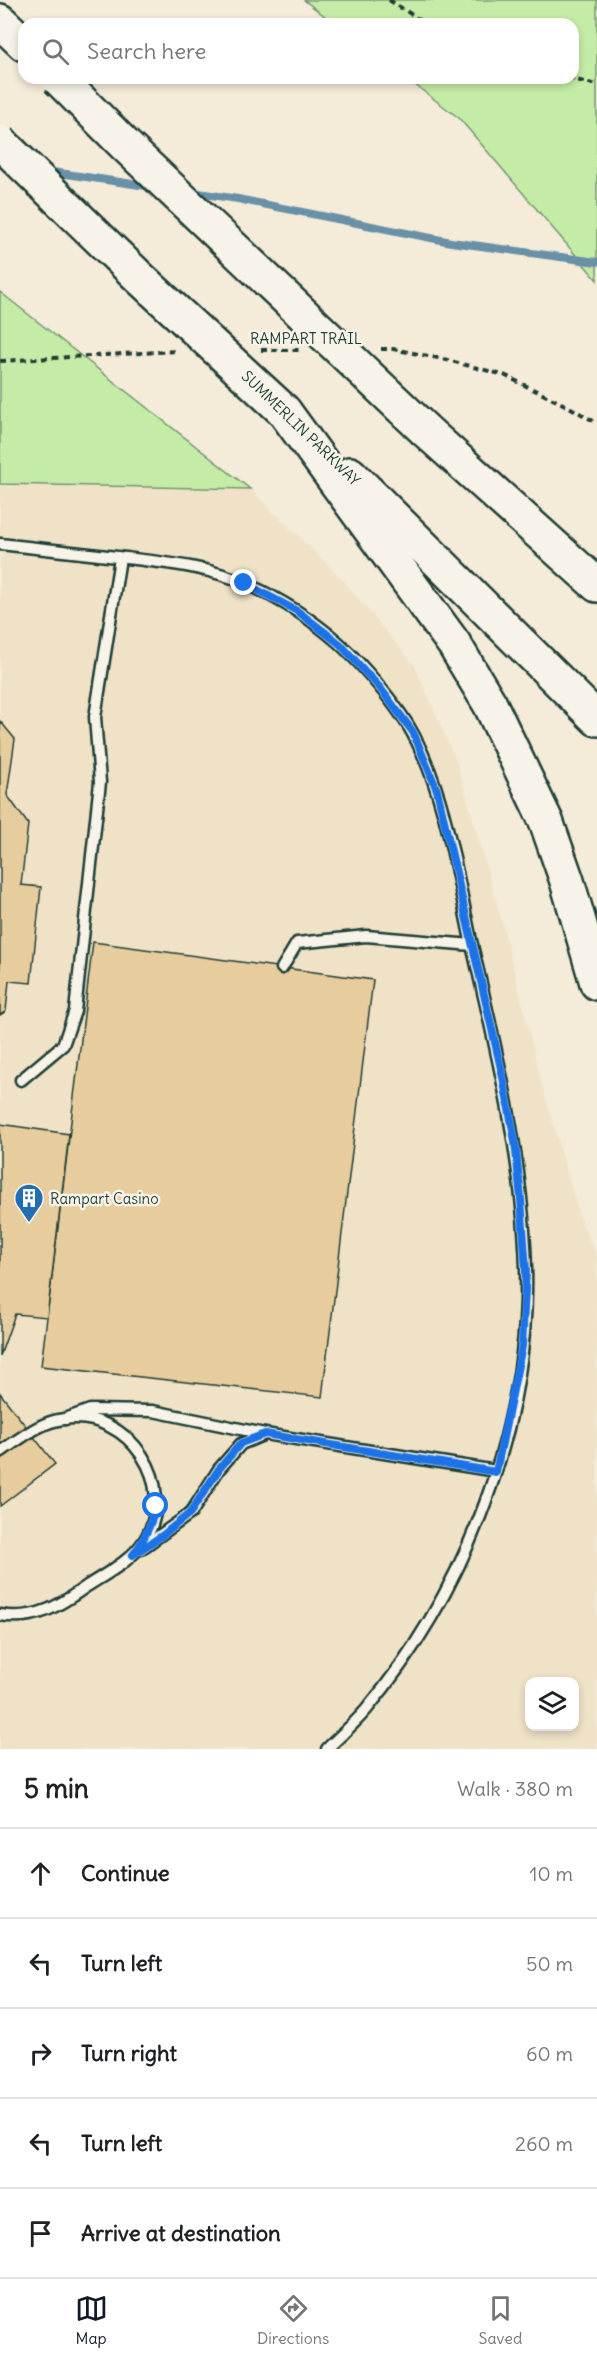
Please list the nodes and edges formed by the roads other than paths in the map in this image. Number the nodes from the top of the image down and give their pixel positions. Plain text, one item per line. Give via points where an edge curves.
1 (0, 21) edge
2 (18, 38) edge
3 (64, 84) edge
4 (0, 142) edge
5 (284, 411) junction
6 (0, 544) edge
7 (120, 558) junction
8 (597, 585) edge
9 (597, 719) edge
10 (472, 945) junction
11 (282, 968) dead end
12 (597, 983) edge
13 (21, 1080) dead end
14 (64, 1419) junction
15 (265, 1434) junction
16 (0, 1452) edge
17 (496, 1472) junction
18 (133, 1555) junction
19 (0, 1615) edge
20 (327, 1749) edge

1 - 2 highway
3 - 8 highway, bridge via 425,430
4 - 5 highway, SUMMERLIN PARKWAY, bridge
5 - 9 highway, SUMMERLIN PARKWAY
5 - 12 highway via 454,644 490,704 546,821
6 - 7 lane
7 - 10 lane via 174,563 244,583 297,611 340,644 372,679 413,732 437,790
7 - 13 lane via 95,717 100,782 75,1011 63,1045
10 - 11 lane via 366,936 297,943
10 - 17 lane via 515,1141 526,1271 522,1346
14 - 15 lane via 90,1410 153,1411
14 - 16 lane via 38,1427
14 - 18 lane via 98,1421 112,1427 129,1438 151,1471 156,1506 148,1533
15 - 17 lane
15 - 18 lane via 241,1443 190,1513
17 - 20 lane via 462,1561 433,1615 365,1711
18 - 19 lane via 46,1612

